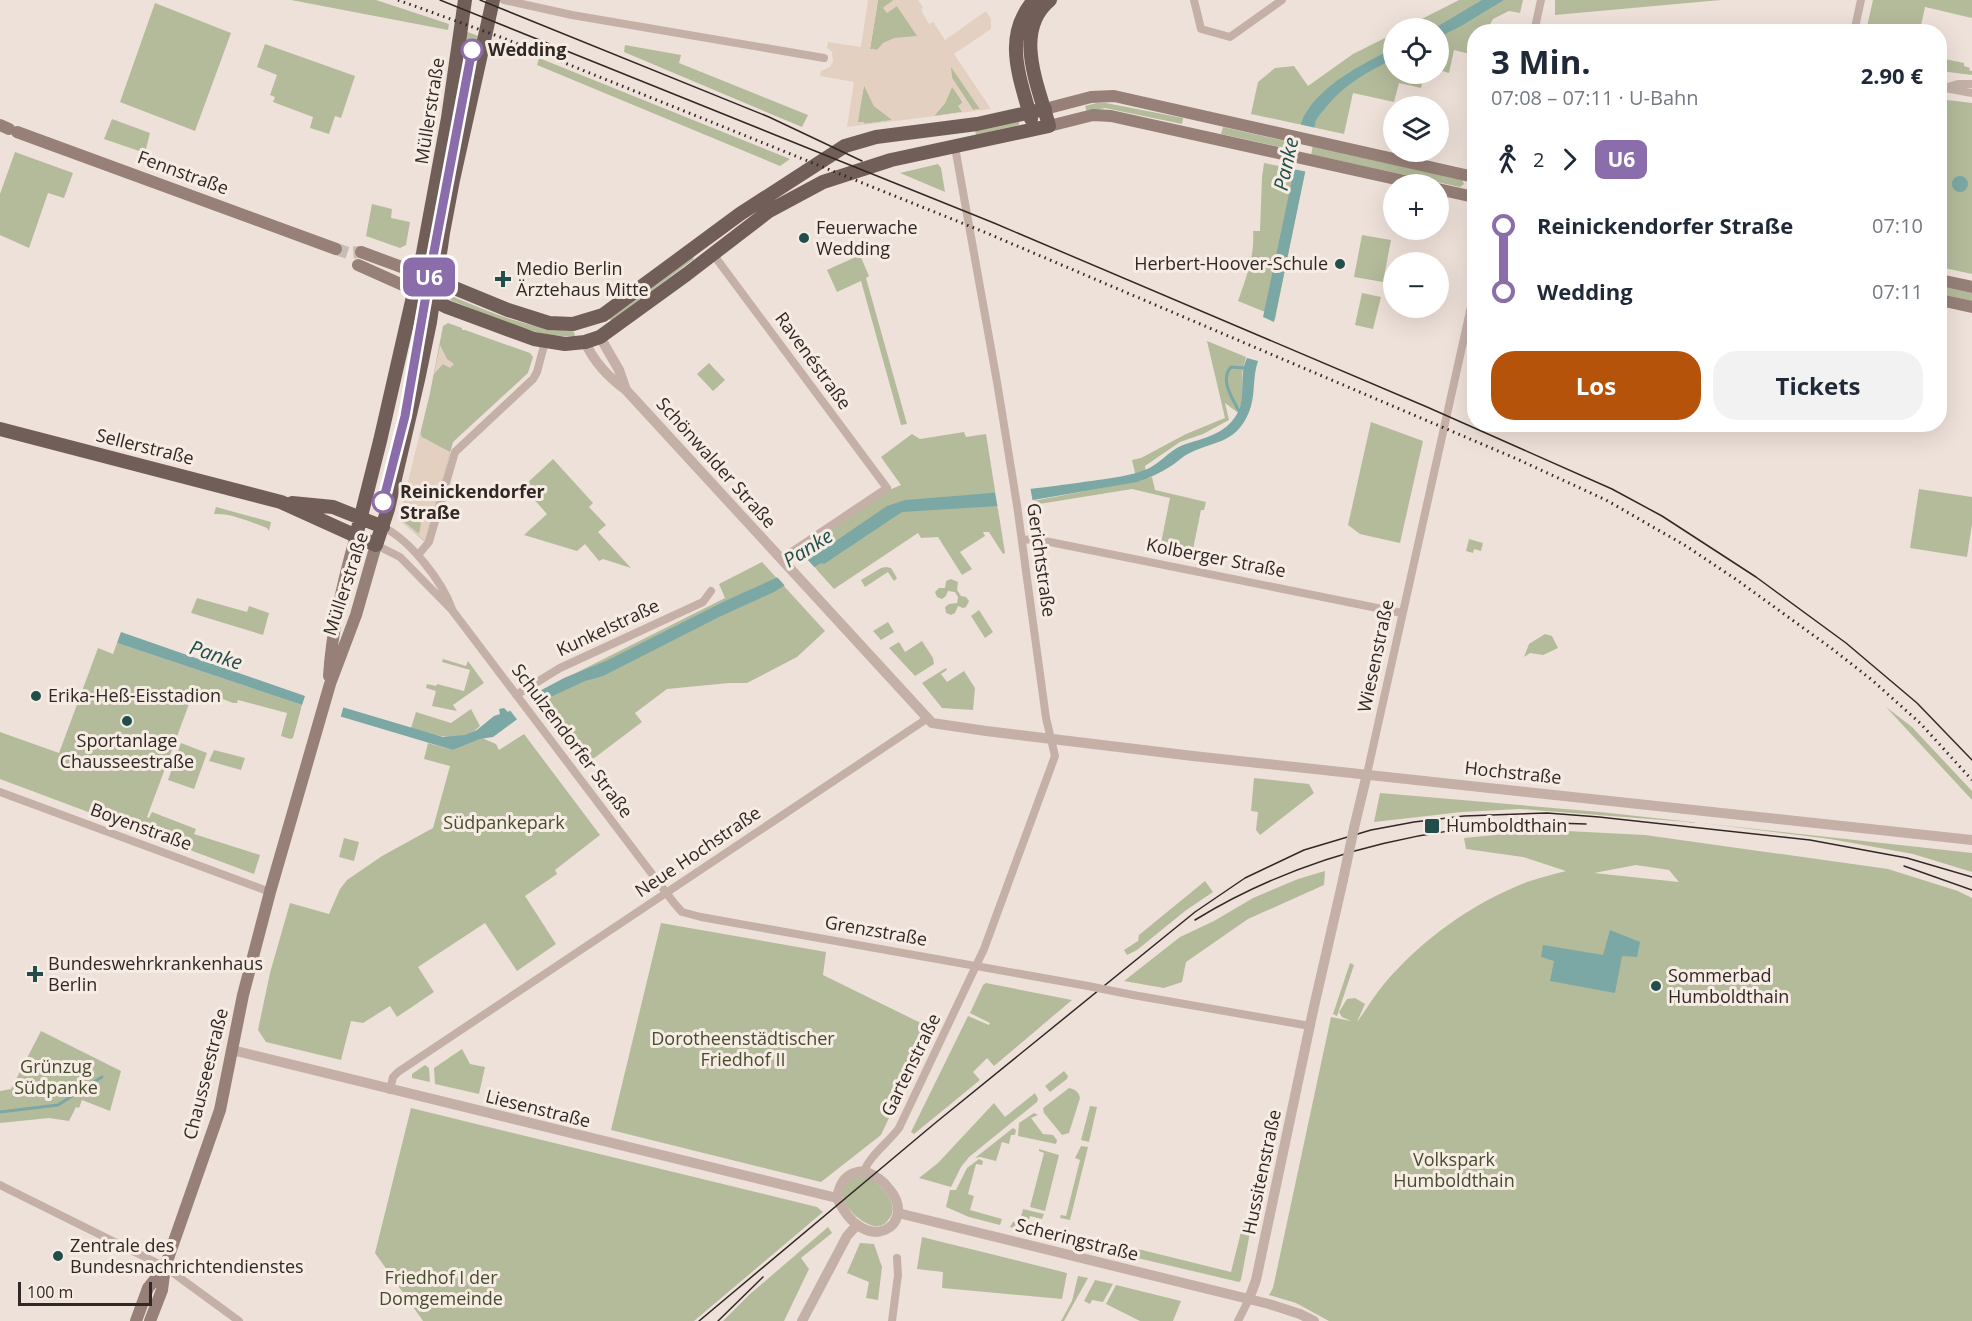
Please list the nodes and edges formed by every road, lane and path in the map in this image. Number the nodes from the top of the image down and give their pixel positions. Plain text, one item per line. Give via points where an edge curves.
1 (465, 0) edge
2 (493, 0) edge
3 (504, 0) edge
4 (1034, 0) edge
5 (1050, 0) edge
6 (1194, 0) edge
7 (1282, 0) edge
8 (1541, 0) edge
9 (1861, 0) edge
10 (1536, 24) edge
11 (1856, 24) edge
12 (824, 58) dead end
13 (454, 82) junction
14 (474, 84) junction
15 (1972, 84) edge
16 (1947, 87) edge
17 (1947, 89) edge
18 (1972, 93) edge
19 (1077, 100) junction
20 (1045, 109) junction
21 (1029, 113) junction
22 (1203, 117) junction
23 (1081, 118) junction
24 (1049, 126) junction
25 (8, 128) edge
26 (951, 128) junction
27 (1034, 130) junction
28 (1199, 135) junction
29 (955, 147) junction
30 (1383, 176) edge
31 (1467, 176) edge
32 (437, 177) junction
33 (453, 180) junction
34 (1449, 191) edge
35 (1467, 195) edge
36 (704, 241) junction
37 (336, 249) tunnel mouth
38 (713, 254) junction
39 (418, 273) junction
40 (436, 282) junction
41 (1947, 282) edge
42 (1972, 287) edge
43 (414, 290) junction
44 (434, 300) junction
45 (1947, 302) edge
46 (1972, 307) edge
47 (587, 321) junction
48 (1467, 325) edge
49 (600, 337) junction
50 (545, 342) junction
51 (585, 342) junction
52 (626, 390) junction
53 (0, 429) edge
54 (281, 502) junction
55 (361, 517) junction
56 (383, 527) junction
57 (356, 536) junction
58 (1022, 540) junction
59 (376, 545) junction
60 (418, 555) junction
61 (785, 564) junction
62 (711, 591) dead end
63 (452, 610) junction
64 (1402, 613) junction
65 (330, 684) junction
66 (518, 698) junction
67 (323, 706) joint
68 (927, 718) junction
69 (1051, 738) junction
70 (1367, 774) junction
71 (0, 792) edge
72 (1972, 840) edge
73 (270, 892) junction
74 (666, 893) junction
75 (976, 966) junction
76 (1310, 1026) junction
77 (232, 1050) junction
78 (390, 1090) junction
79 (864, 1171) junction
80 (0, 1185) edge
81 (837, 1198) junction
82 (898, 1213) junction
83 (856, 1226) junction
84 (897, 1258) dead end
85 (165, 1267) junction
86 (1249, 1299) junction
87 (136, 1321) edge
88 (150, 1321) edge
89 (239, 1321) edge
90 (802, 1321) edge
91 (892, 1321) edge
92 (1238, 1321) edge
93 (1314, 1321) edge

1 - 13 main road, Müllerstraße
2 - 14 main road, Müllerstraße
3 - 12 street
4 - 21 main road via 1015,40 1015,56
5 - 20 main road via 1032,26 1029,42
6 - 7 street via 1201,29 1230,37
8 - 10 street
9 - 11 street
13 - 14 main road
13 - 32 main road, Müllerstraße
14 - 33 main road, Müllerstraße
15 - 16 street
17 - 18 street
19 - 20 main road
19 - 22 main road via 1114,96
19 - 23 main road
20 - 21 main road
20 - 24 main road
21 - 26 main road
21 - 27 main road
22 - 28 main road
22 - 31 main road
23 - 24 main road
23 - 28 main road via 1111,116
24 - 27 main road
25 - 37 main road, Fennstraße
26 - 29 main road
26 - 36 main road via 876,137 845,146
27 - 29 main road
28 - 30 main road
29 - 38 main road via 891,160 823,182 769,211
29 - 58 street, Gerichtstraße
32 - 33 main road
32 - 39 main road, Müllerstraße
33 - 40 main road, Müllerstraße
34 - 35 main road
36 - 38 main road
36 - 47 main road via 603,315
38 - 49 main road
38 - 61 street, Ravenéstraße via 886,488
39 - 40 main road
39 - 43 main road, Müllerstraße
39 - 43 main road via 360,258
40 - 44 main road, Müllerstraße
40 - 47 main road via 540,321
41 - 42 main road
43 - 44 main road
43 - 55 main road, Müllerstraße
44 - 50 main road
44 - 56 main road, Müllerstraße
45 - 46 main road
47 - 49 main road
47 - 51 main road
48 - 64 street, Wiesenstraße
49 - 51 main road
49 - 52 street, Schönwalder Straße via 620,370
50 - 51 main road
50 - 60 street via 533,380 455,452 429,542
51 - 52 street, Schönwalder Straße via 596,361
52 - 61 street, Schönwalder Straße
53 - 54 main road, Sellerstraße
54 - 55 main road, Sellerstraße via 333,507
54 - 57 main road, Sellerstraße
55 - 56 main road, Sellerstraße
55 - 57 main road, Müllerstraße
56 - 59 main road, Müllerstraße
56 - 60 street, Schulzendorfer Straße
57 - 59 main road, Sellerstraße
57 - 65 main road, Müllerstraße via 340,606
58 - 64 street, Kolberger Straße via 1035,539
58 - 69 street, Gerichtstraße
59 - 63 street, Schulzendorfer Straße via 400,557
59 - 65 main road, Müllerstraße via 356,615
60 - 63 street, Schulzendorfer Straße
61 - 68 street, Schönwalder Straße
62 - 66 street, Kunkelstraße via 703,602 560,668
63 - 66 street, Schulzendorfer Straße
64 - 70 street, Wiesenstraße
65 - 67 main road, Müllerstraße
66 - 74 street, Schulzendorfer Straße
67 - 73 main road, Chausseestraße
68 - 69 street via 932,723
68 - 74 street, Neue Hochstraße
69 - 70 street, Hochstraße
69 - 75 street, Gerichtstraße via 1055,756
70 - 72 street, Hochstraße
70 - 76 street, Wiesenstraße, bridge
71 - 73 street, Boyenstraße
73 - 77 main road, Chausseestraße
74 - 75 street, Grenzstraße via 682,912 701,917
74 - 78 street, Neue Hochstraße via 398,1072
75 - 76 street, Grenzstraße, bridge
75 - 79 street, Gartenstraße via 899,1128 868,1161
76 - 86 street, Hussitenstraße
77 - 78 street, Liesenstraße
77 - 85 main road, Chausseestraße via 220,1110
78 - 81 street, Liesenstraße
79 - 81 street, Gartenstraße via 843,1180
79 - 82 street via 875,1174 893,1193
80 - 85 street
81 - 83 street
82 - 83 street via 891,1225 880,1232
82 - 86 street, Scheringstraße
83 - 90 street
84 - 91 street
85 - 87 main road, Chausseestraße via 148,1288
85 - 88 main road, Chausseestraße via 162,1290
85 - 89 street
86 - 92 street, Hussitenstraße
86 - 93 street, Scheringstraße

